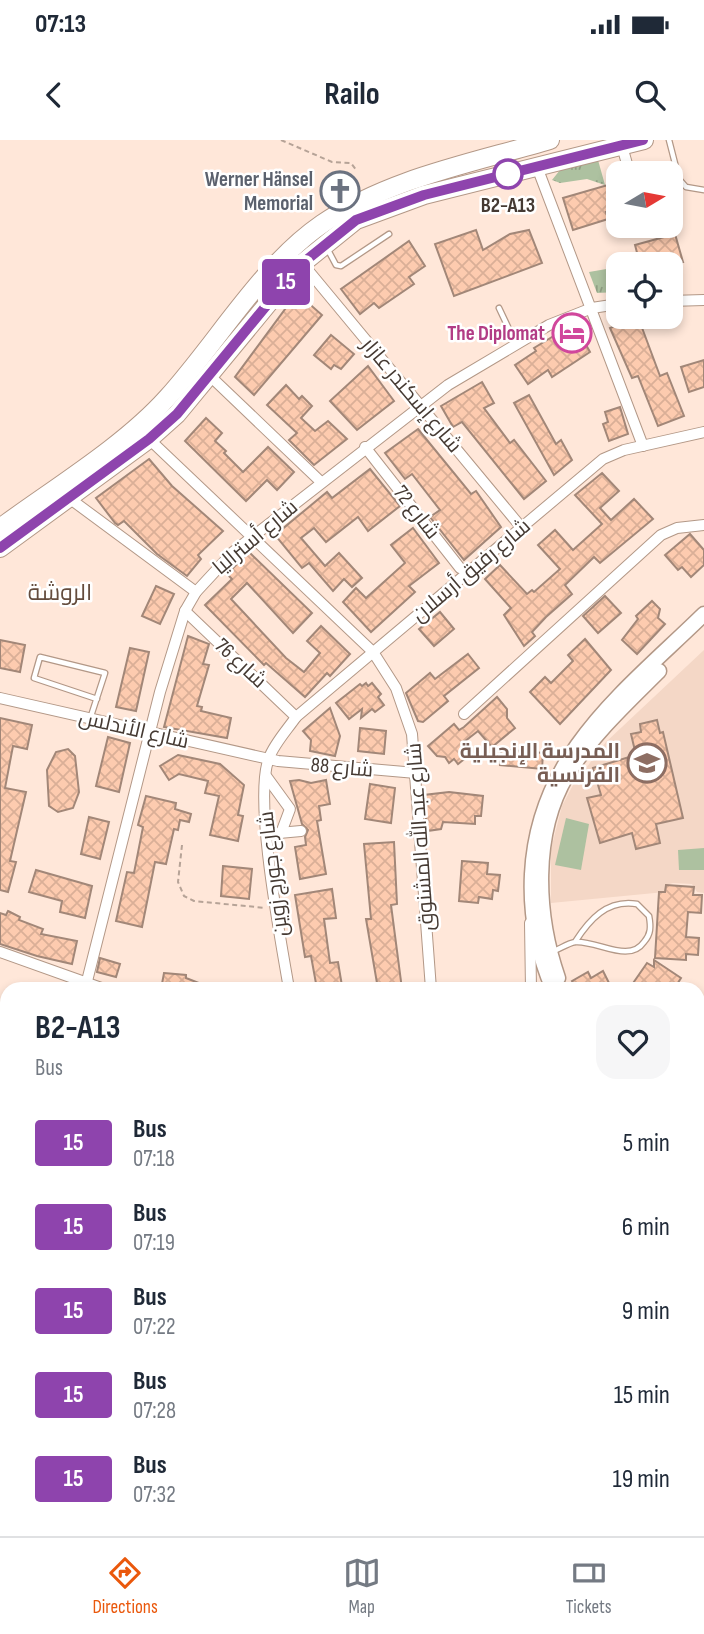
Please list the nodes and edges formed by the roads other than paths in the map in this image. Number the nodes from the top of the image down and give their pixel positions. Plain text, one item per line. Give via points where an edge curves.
1 (550, 140) edge
2 (644, 140) edge
3 (669, 140) edge
4 (622, 146) junction
5 (626, 161) edge
6 (537, 167) junction
7 (704, 190) edge
8 (389, 233) dead end
9 (324, 244) junction
10 (302, 263) junction
11 (704, 300) edge
12 (683, 301) edge
13 (606, 306) edge
14 (499, 308) dead end
15 (592, 308) junction
16 (516, 344) junction
17 (209, 375) junction
18 (419, 405) junction
19 (704, 432) edge
20 (149, 439) junction
21 (643, 446) junction
22 (365, 447) junction
23 (321, 482) junction
24 (69, 498) junction
25 (704, 525) edge
26 (522, 527) junction
27 (0, 528) edge
28 (251, 538) junction
29 (0, 548) edge
30 (472, 572) junction
31 (196, 592) junction
32 (185, 611) junction
33 (704, 614) edge
34 (704, 626) edge
35 (373, 652) junction
36 (0, 698) edge
37 (97, 699) junction
38 (464, 714) dead end
39 (296, 717) junction
40 (90, 720) junction
41 (150, 734) junction
42 (269, 758) junction
43 (416, 773) junction
44 (266, 776) junction
45 (301, 831) dead end
46 (281, 832) junction
47 (268, 834) junction
48 (537, 910) junction
49 (575, 942) junction
50 (0, 952) edge
51 (545, 954) junction
52 (77, 982) edge
53 (86, 982) edge
54 (288, 982) edge
55 (431, 982) edge
56 (530, 982) edge
57 (551, 982) edge
58 (559, 982) edge

1 - 27 highway via 378,192 322,224 273,269 155,411
2 - 4 highway
3 - 7 lane via 680,179 686,187
4 - 5 street
4 - 6 highway
6 - 9 highway via 401,201 366,214
6 - 15 street
8 - 9 lane via 341,266
9 - 10 highway
10 - 17 highway
10 - 18 street, شارع إسكندر عازار
11 - 12 street
13 - 15 street, شارع أستراليا
14 - 16 lane
15 - 16 street, شارع أستراليا
15 - 21 street
16 - 18 street, شارع أستراليا
17 - 20 highway
17 - 23 street
18 - 22 street, شارع أستراليا
18 - 26 street, شارع إسكندر عازار
19 - 21 street, شارع رفيق أرسلان
20 - 24 highway
20 - 28 street, شارع عبد الله المشنوق
21 - 26 street, شارع رفيق أرسلان via 603,459
22 - 23 street, شارع أستراليا
22 - 30 street, شارع 72 via 460,568
23 - 28 street, شارع أستراليا
24 - 29 highway
24 - 31 street
25 - 38 street via 661,535
26 - 30 street, شارع رفيق أرسلان
28 - 31 street, شارع أستراليا
28 - 35 street, شارع عبد الله المشنوق
30 - 35 street, شارع رفيق أرسلان
31 - 32 street, شارع أستراليا
32 - 39 street, شارع 76
32 - 41 street, شارع أستراليا
33 - 48 main road via 572,750 546,797 535,833
34 - 48 main road via 580,757 565,780 547,826
35 - 39 street, شارع رفيق أرسلان
35 - 43 street, شارع عبد الله المشنوق via 402,702 412,734
36 - 40 street, شارع الأندلس
37 - 37 lane via 105,673 40,657 34,678
37 - 40 lane
39 - 42 street, شارع رفيق أرسلان
40 - 41 street, شارع الأندلس
41 - 42 street, شارع الأندلس
41 - 53 street, شارع أستراليا
42 - 43 street, شارع 88
42 - 44 street, شارع جورج زوين
43 - 55 street, شارع عبد الله المشنوق
44 - 46 street via 290,809
44 - 47 street, شارع جورج زوين
45 - 46 street
46 - 47 street
47 - 54 street, شارع جورج زوين
48 - 51 main road
48 - 56 street via 528,952
49 - 49 lane via 634,951 650,934 649,916 637,904 610,907 588,923
49 - 51 lane
50 - 52 street
51 - 57 main road
51 - 58 main road

